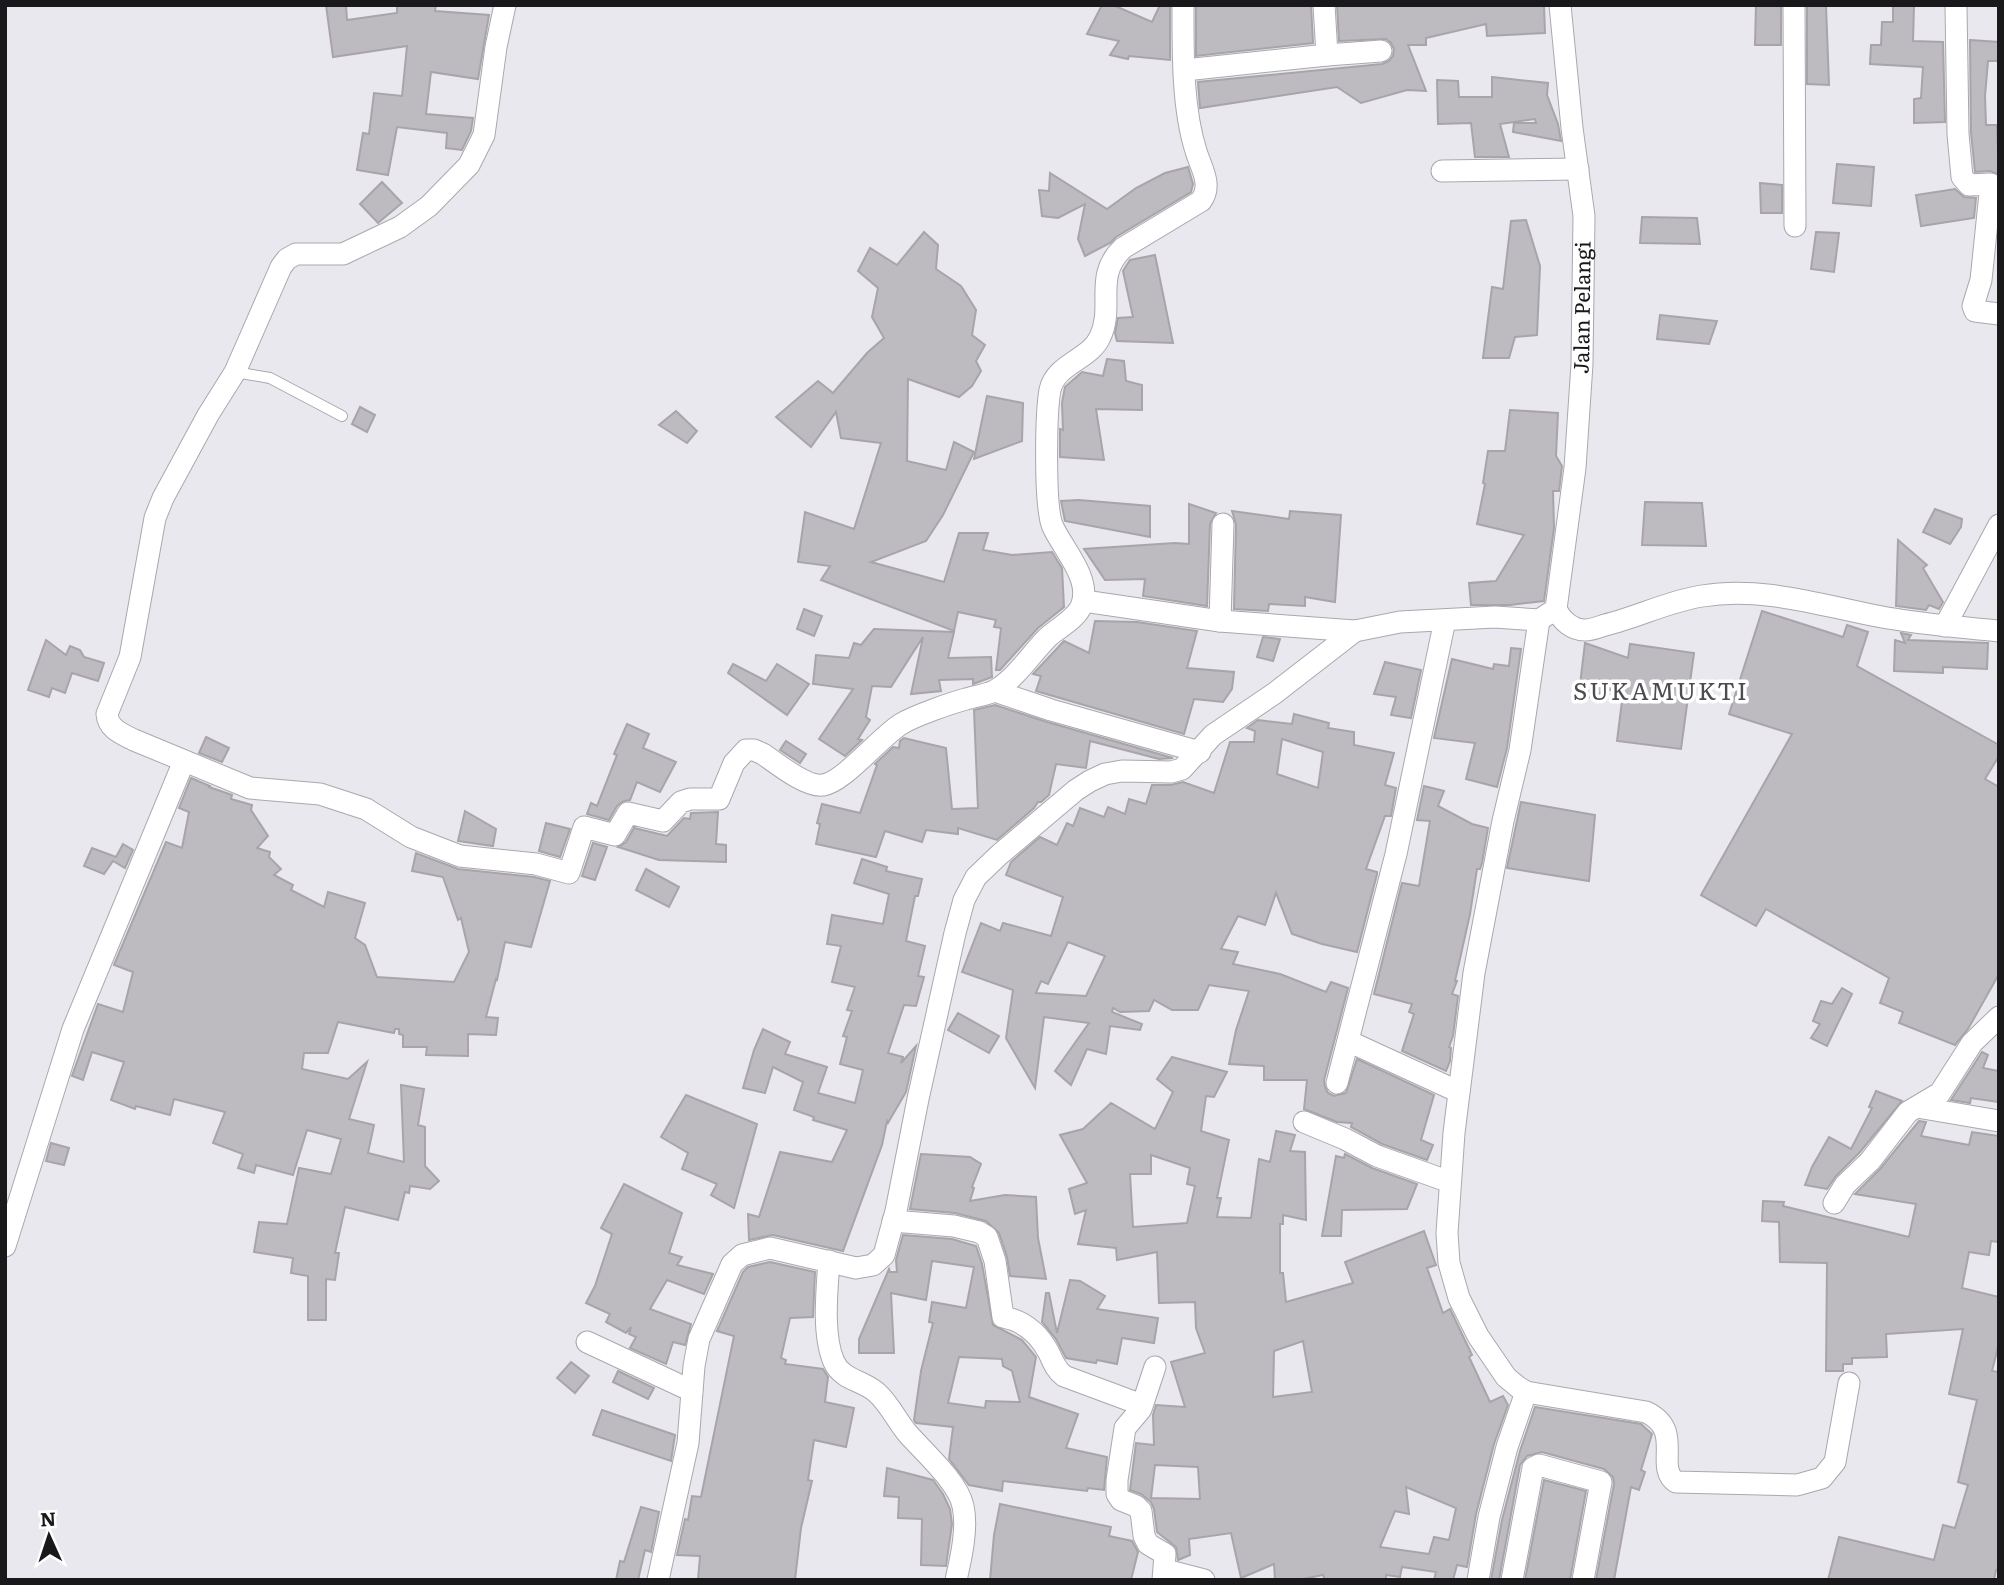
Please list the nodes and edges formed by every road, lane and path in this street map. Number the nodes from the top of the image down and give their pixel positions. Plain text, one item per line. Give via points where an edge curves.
1 (505, 5) edge
2 (1183, 5) edge
3 (1324, 5) edge
4 (1560, 5) edge
5 (1794, 5) edge
6 (1956, 5) edge
7 (1381, 51) dead end
8 (1327, 55) junction
9 (1185, 70) junction
10 (1578, 169) junction
11 (1442, 171) dead end
12 (1795, 226) dead end
13 (1999, 314) edge
14 (235, 372) junction
15 (342, 416) dead end
16 (1223, 523) dead end
17 (1999, 525) edge
18 (1084, 601) junction
19 (1548, 615) junction
20 (1445, 620) junction
21 (1220, 621) junction
22 (1945, 626) junction
23 (1355, 631) junction
24 (1999, 631) edge
25 (995, 691) junction
26 (1200, 752) junction
27 (184, 761) junction
28 (1999, 1017) edge
29 (1348, 1041) junction
30 (1337, 1083) dead end
31 (1459, 1092) junction
32 (1917, 1107) junction
33 (1999, 1121) edge
34 (1304, 1122) dead end
35 (1450, 1182) junction
36 (1833, 1203) dead end
37 (893, 1220) junction
38 (5, 1246) edge
39 (829, 1261) junction
40 (587, 1342) dead end
41 (1155, 1367) dead end
42 (1849, 1383) dead end
43 (692, 1391) junction
44 (1526, 1392) junction
45 (1142, 1405) junction
46 (1164, 1575) edge
47 (658, 1580) edge
48 (956, 1580) edge
49 (1204, 1580) edge
50 (1478, 1580) edge
51 (1512, 1580) edge
52 (1583, 1580) edge

1 - 14 street via 484,135 469,165 429,206 400,227 343,254 304,252 287,259
2 - 9 street
3 - 8 street
4 - 10 street, Jalan Pelangi
5 - 12 street
6 - 13 street via 1962,177 1969,185 1991,184 1981,280 1973,306 1980,312
7 - 8 street
8 - 9 street
9 - 18 street via 1191,133 1207,193 1202,201 1114,256 1106,278 1100,337 1095,346 1061,370 1050,390 1048,511 1082,583
10 - 11 street
10 - 19 street, Jalan Pelangi via 1584,216 1582,364 1575,468
14 - 15 lane via 270,378
14 - 27 street via 155,518 130,657 107,714 109,725 120,733
16 - 21 street
17 - 22 street
18 - 21 street
18 - 25 street
19 - 20 street
19 - 22 street via 1559,615 1584,630 1703,596 1760,595
19 - 31 street, Jalan Pelangi via 1474,973
20 - 23 street
20 - 29 street via 1396,854
21 - 23 street
22 - 24 street
23 - 26 street via 1213,735
25 - 26 street
25 - 27 street via 905,721 823,785 812,784 762,754 746,750 734,763 719,799 681,802 663,821 628,813 615,835 584,827 569,873 536,864 460,856 411,837 380,816 345,802 320,794 250,788
26 - 37 street via 1177,772 1122,771 1090,781 976,877 955,933
27 - 38 street via 73,1029
28 - 32 street via 1972,1043 1940,1093
29 - 30 street
29 - 31 street
31 - 35 street, Jalan Pelangi
32 - 33 street
32 - 36 street
34 - 35 street via 1377,1156
35 - 44 street, Jalan Pelangi via 1449,1263 1460,1298 1478,1336 1506,1377
37 - 39 street via 879,1262 856,1268
37 - 45 street via 954,1226 987,1237 1003,1317 1035,1332 1064,1376
39 - 43 street via 770,1248 742,1255 732,1264 699,1339
39 - 48 street via 827,1340 834,1362 839,1371 882,1397 963,1505
40 - 43 street
41 - 45 street
42 - 44 street via 1835,1462 1822,1478 1797,1485 1676,1482 1668,1472 1667,1433 1657,1418 1646,1412
43 - 47 street via 688,1443
44 - 50 street via 1489,1517
45 - 46 street via 1125,1428 1117,1493 1141,1511 1148,1544 1165,1554
46 - 49 street
51 - 52 street via 1534,1468 1539,1465 1601,1482

